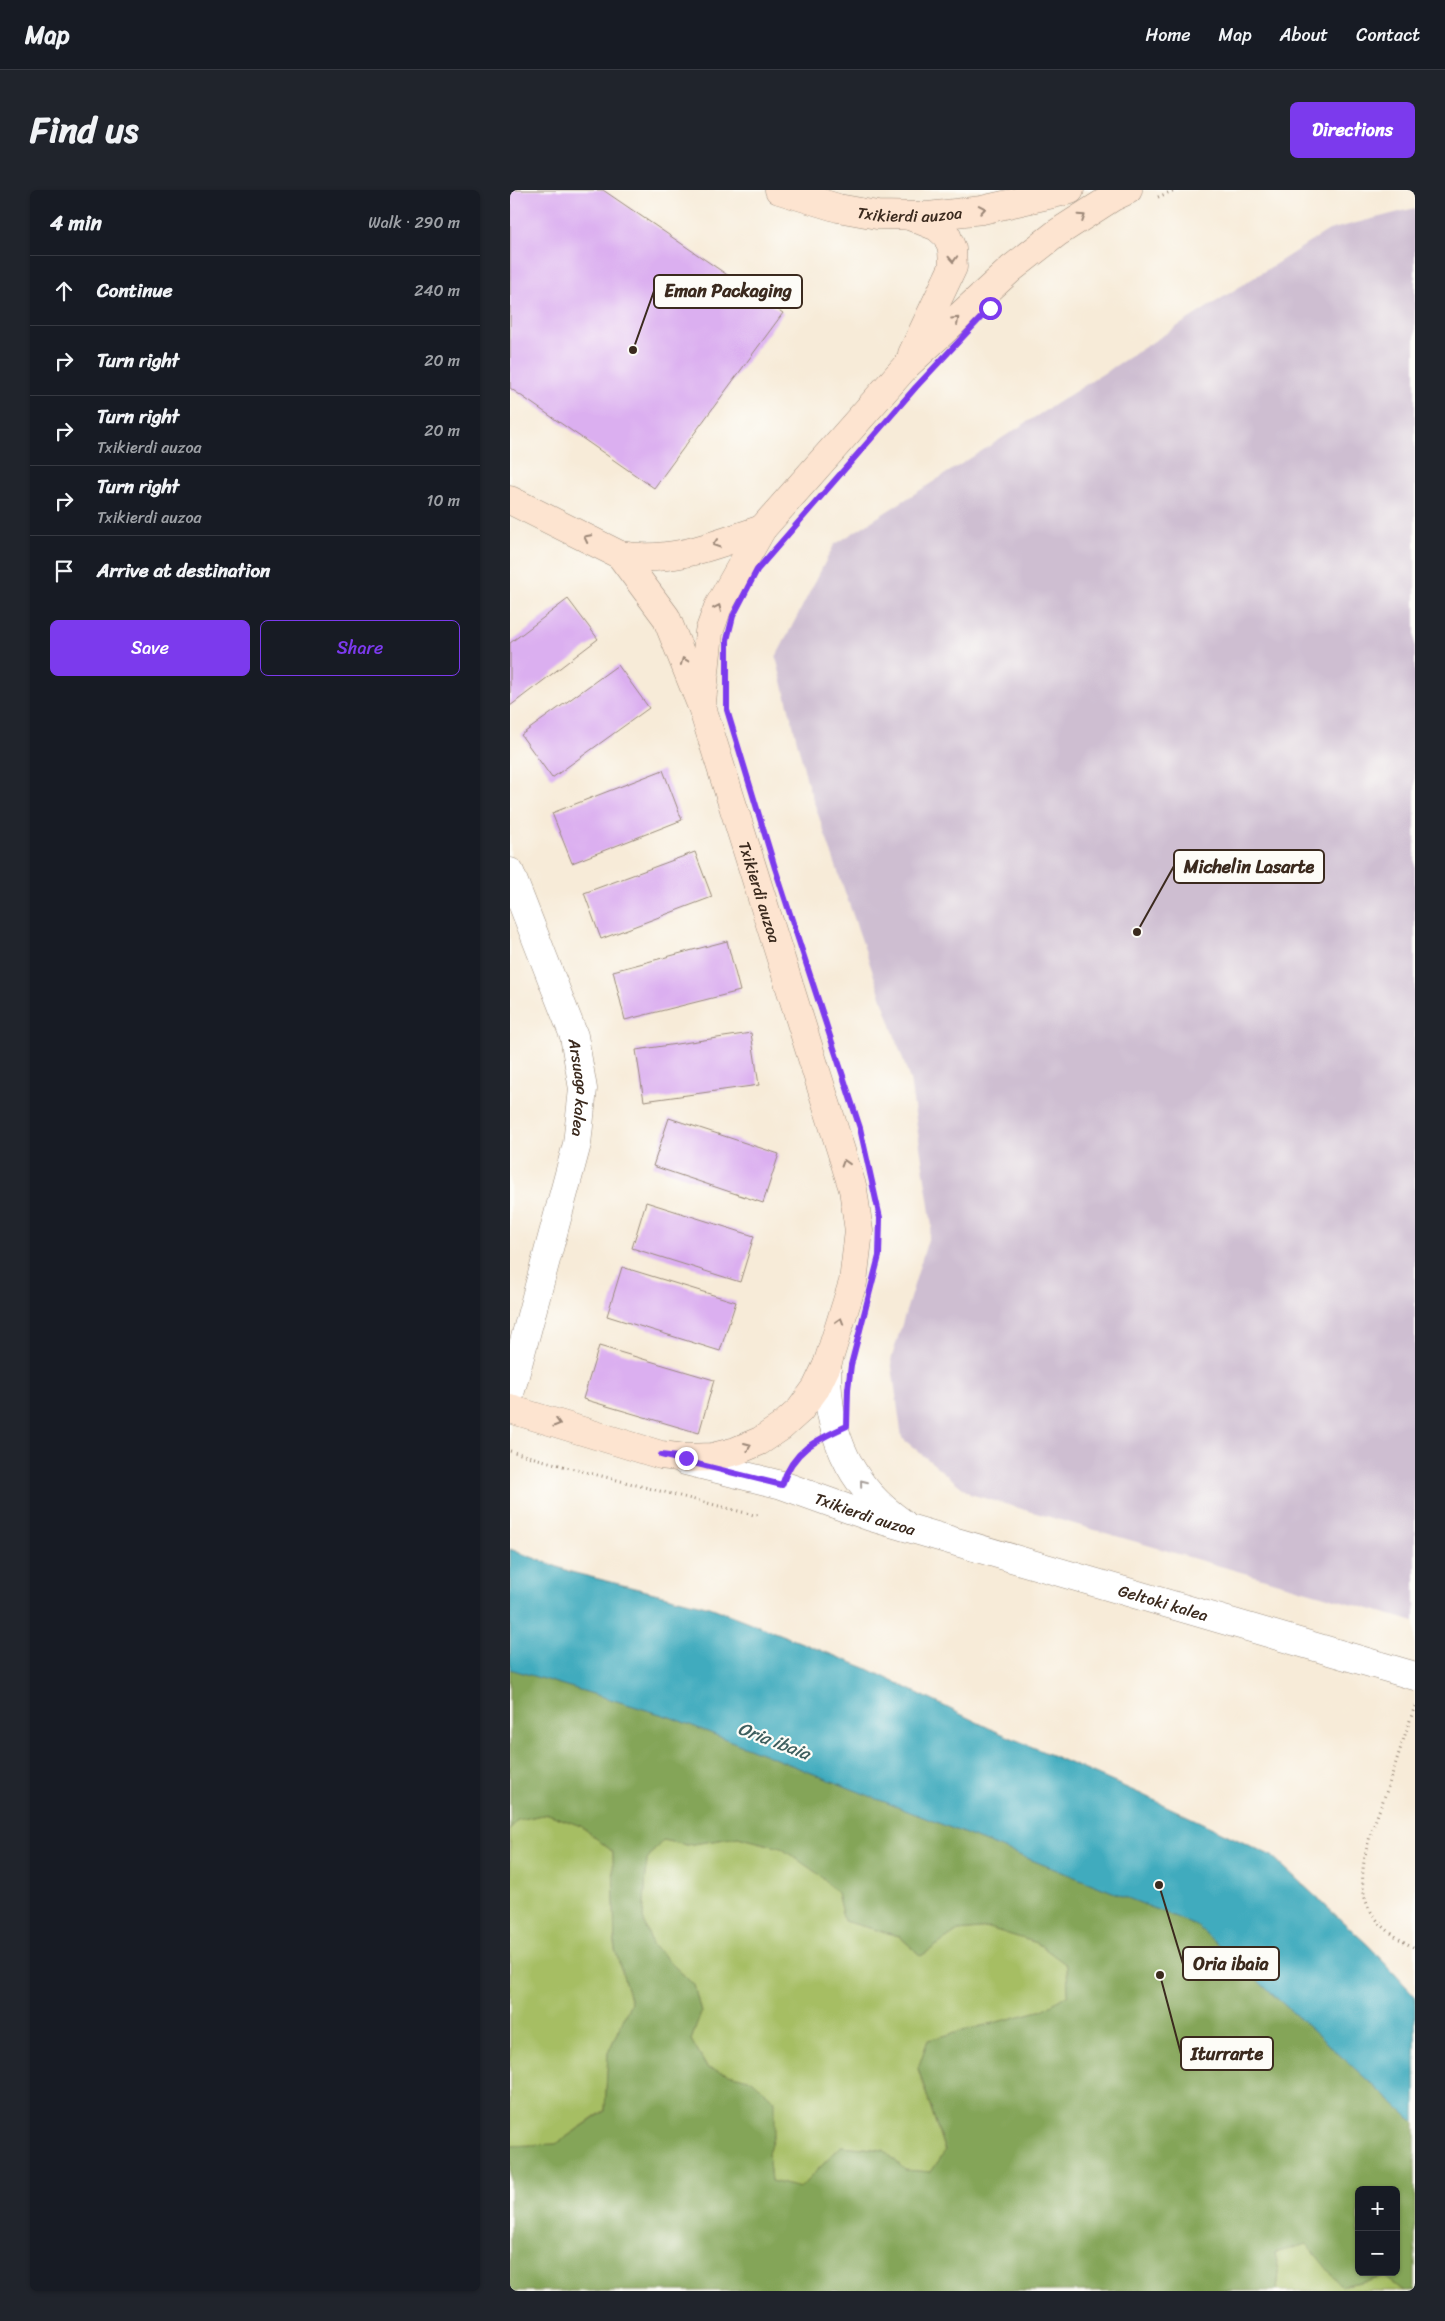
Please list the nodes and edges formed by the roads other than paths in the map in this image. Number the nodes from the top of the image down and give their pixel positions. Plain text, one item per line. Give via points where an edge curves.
1 (779, 190) edge
2 (1070, 190) edge
3 (1139, 195) edge
4 (910, 216) junction
5 (907, 365) junction
6 (510, 500) edge
7 (762, 529) junction
8 (620, 555) junction
9 (702, 707) junction
10 (510, 872) edge
11 (827, 1365) junction
12 (510, 1394) edge
13 (510, 1409) edge
14 (661, 1455) junction
15 (911, 1528) junction
16 (1415, 1676) edge

1 - 4 street, Txikierdi auzoa via 877,216
4 -> 2 street, Txikierdi auzoa via 982,210
5 -> 3 street via 1011,269 1057,233 1113,197
4 -> 5 street via 937,227 947,236 953,267
5 - 7 street
8 -> 6 street, Txikierdi auzoa
7 -> 8 street via 680,556 639,558
9 -> 7 street via 709,632 718,607
9 -> 8 street, Txikierdi auzoa via 666,617
11 -> 9 street, Txikierdi auzoa via 853,1282 859,1231 853,1189
10 - 12 street, Arsuaga kalea via 574,1036 583,1089 577,1144
14 -> 11 street, Txikierdi auzoa via 712,1457 760,1441 800,1410
15 -> 11 street, Txikierdi auzoa via 862,1484 840,1448 826,1394
13 -> 14 street, Txikierdi auzoa
14 - 15 street, Txikierdi auzoa via 782,1485
15 - 16 street, Geltoki kalea

